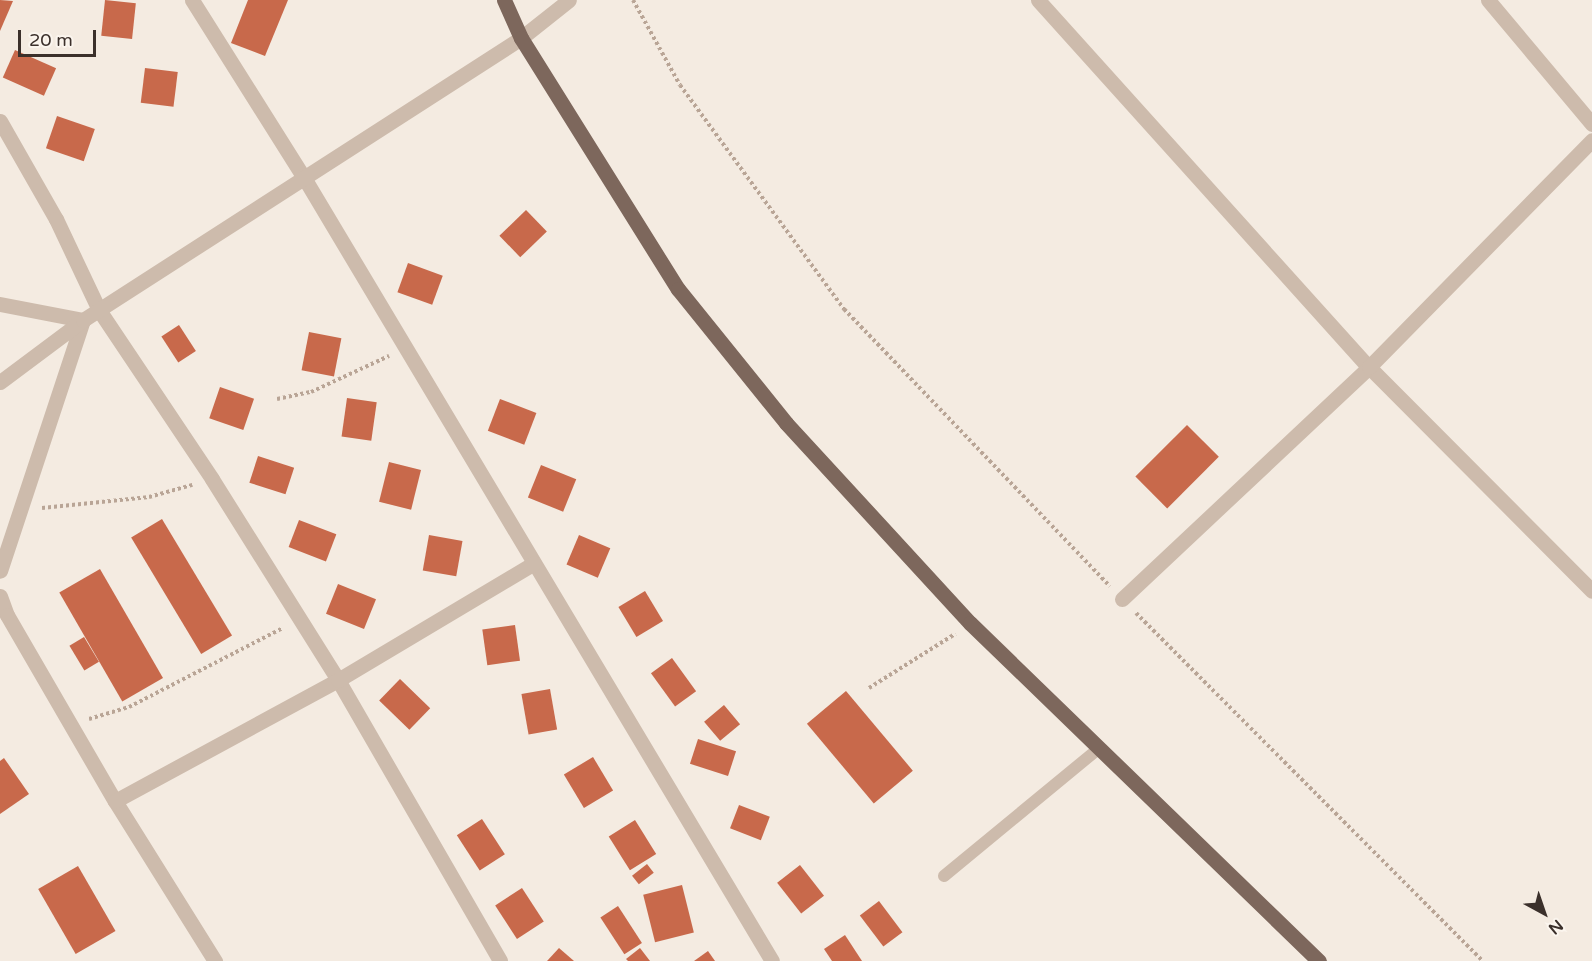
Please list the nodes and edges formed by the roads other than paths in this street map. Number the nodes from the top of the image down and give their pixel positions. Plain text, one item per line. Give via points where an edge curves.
1 (192, 0) edge
2 (504, 0) edge
3 (569, 0) edge
4 (1038, 0) edge
5 (1488, 0) edge
6 (521, 38) junction
7 (0, 121) edge
8 (1592, 124) edge
9 (1592, 141) edge
10 (303, 176) junction
11 (0, 304) edge
12 (99, 310) junction
13 (83, 320) junction
14 (1369, 367) junction
15 (0, 382) edge
16 (534, 563) junction
17 (0, 571) edge
18 (1592, 591) edge
19 (0, 596) edge
20 (1122, 599) road end
21 (338, 680) junction
22 (1098, 749) junction
23 (115, 801) junction
24 (944, 876) dead end
25 (215, 961) edge
26 (500, 961) edge
27 (772, 961) edge
28 (1319, 961) edge

1 - 10 street
2 - 6 main road
3 - 6 street
4 - 14 street
5 - 8 street
6 - 10 street
6 - 22 main road via 678,289 839,485 970,624
7 - 12 street via 56,219
9 - 14 street
10 - 12 street
10 - 16 street
11 - 13 street
12 - 13 street
12 - 21 street via 212,479
13 - 15 street
13 - 17 street
14 - 18 street
14 - 20 street
16 - 21 street
16 - 27 street
19 - 23 street via 7,615
21 - 23 street
21 - 26 street
22 - 24 lane
22 - 28 main road
23 - 25 street

